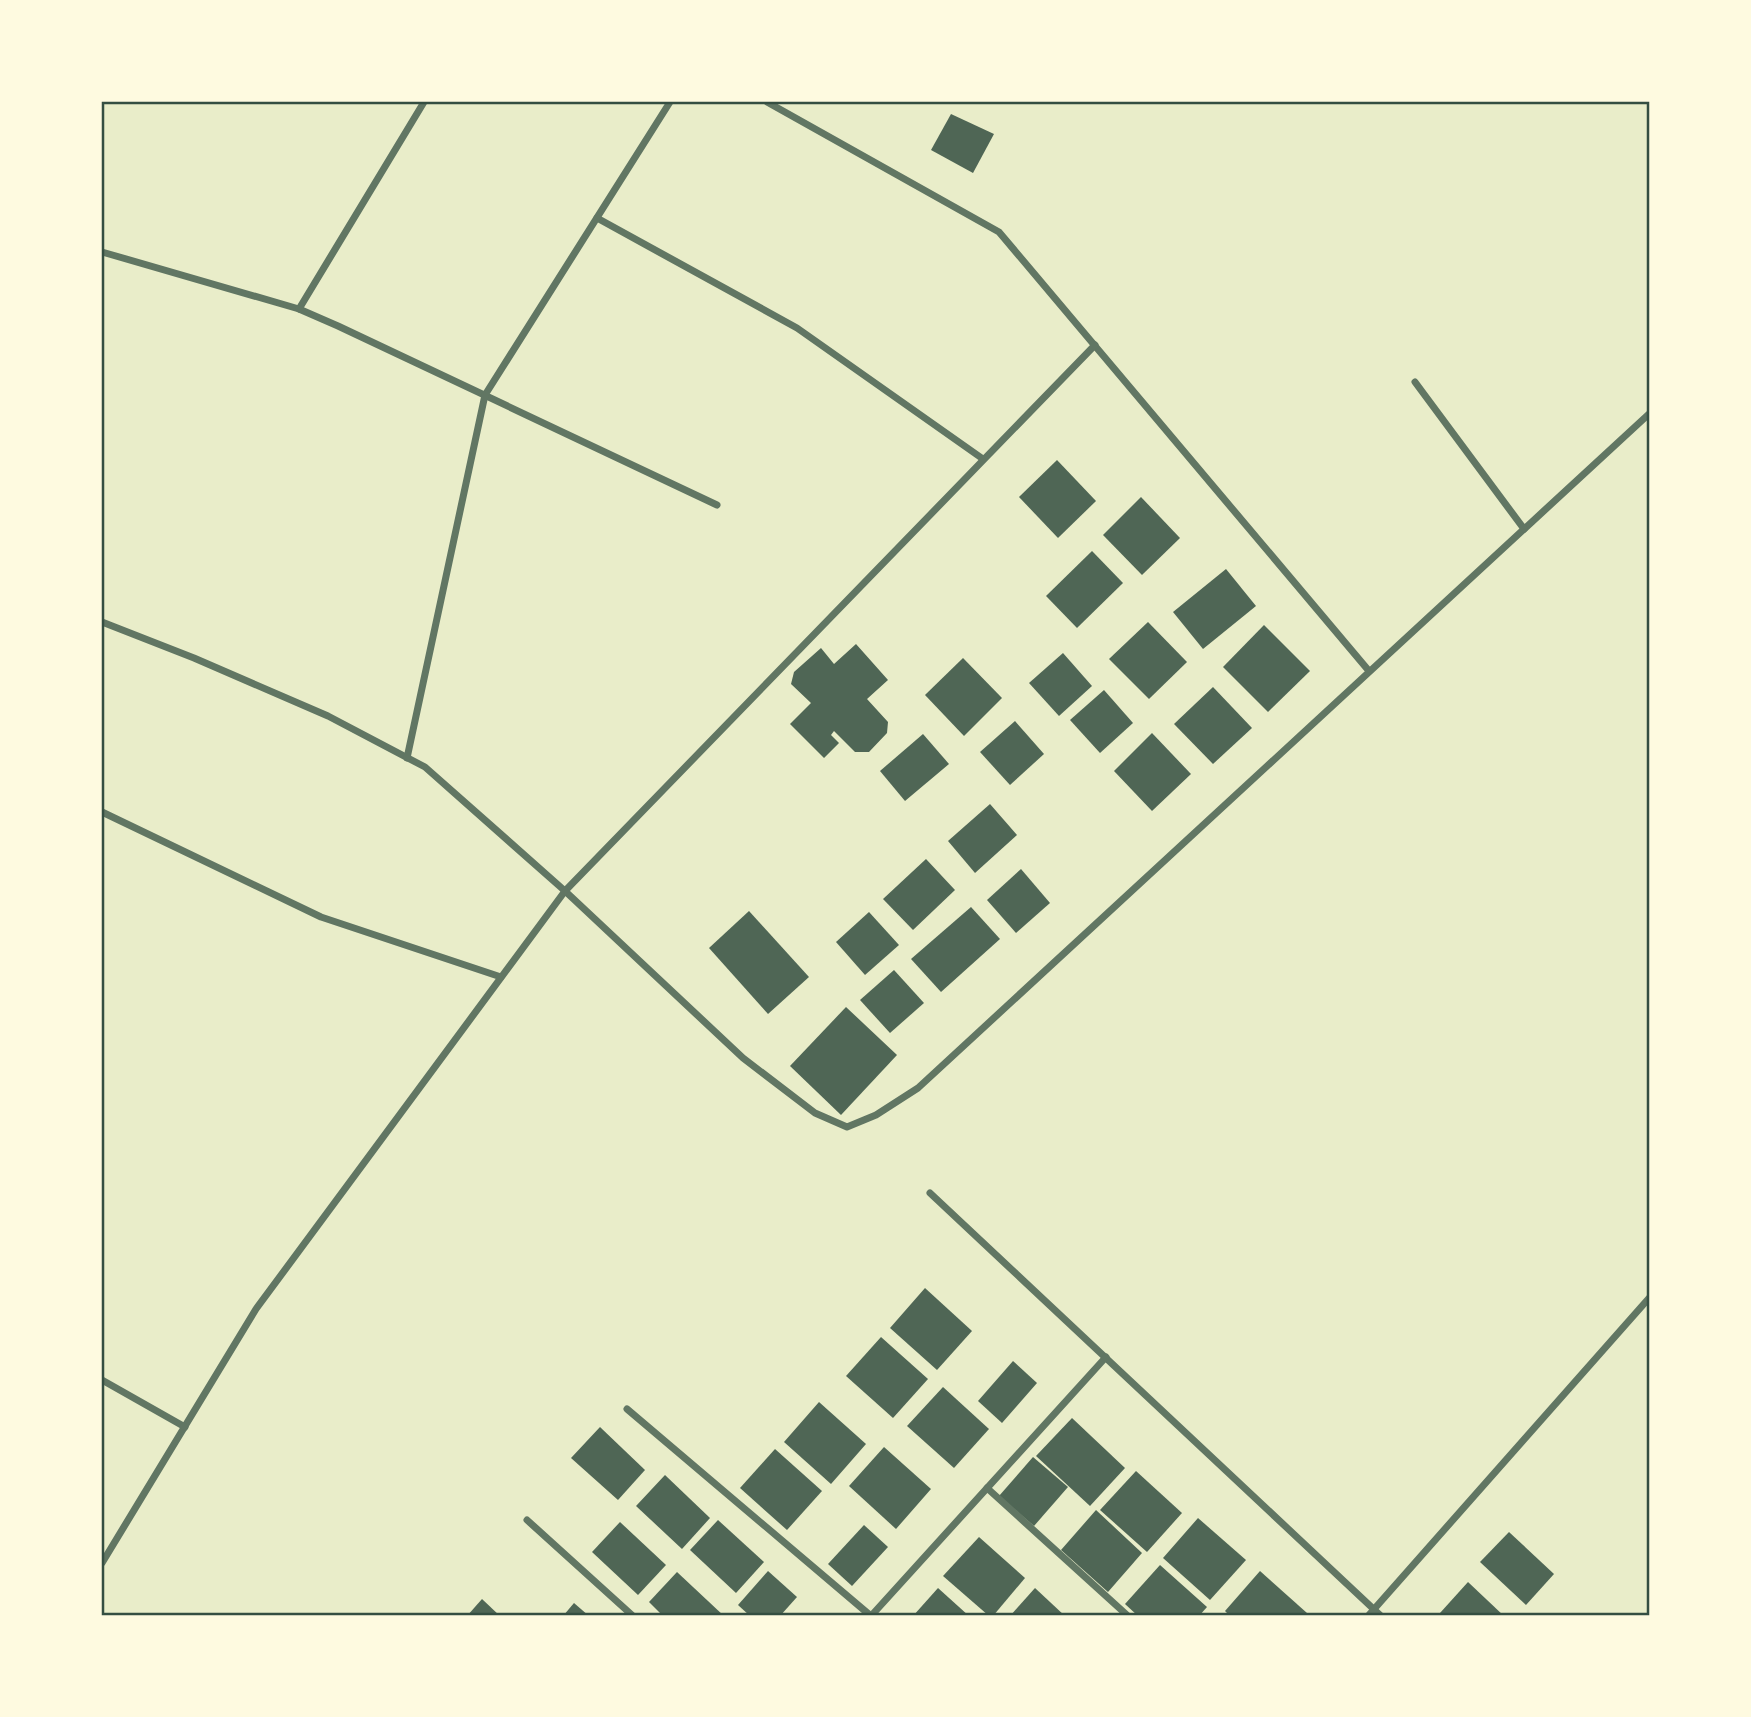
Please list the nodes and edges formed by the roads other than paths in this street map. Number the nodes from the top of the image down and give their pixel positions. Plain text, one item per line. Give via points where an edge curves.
1 (424, 102) edge
2 (670, 102) edge
3 (767, 102) edge
4 (597, 218) junction
5 (102, 252) edge
6 (299, 309) junction
7 (1095, 345) junction
8 (1415, 382) dead end
9 (485, 395) junction
10 (1650, 413) edge
11 (984, 459) junction
12 (718, 505) dead end
13 (1524, 529) junction
14 (102, 622) edge
15 (1369, 671) junction
16 (407, 758) junction
17 (102, 812) edge
18 (565, 891) junction
19 (501, 977) junction
20 (930, 1193) dead end
21 (1650, 1297) edge
22 (1106, 1357) junction
23 (102, 1380) edge
24 (627, 1409) dead end
25 (185, 1427) junction
26 (987, 1488) junction
27 (527, 1520) dead end
28 (102, 1563) edge
29 (1374, 1608) junction
30 (633, 1615) edge
31 (871, 1615) edge
32 (1128, 1615) edge
33 (1368, 1615) edge
34 (1381, 1615) edge

1 - 6 street
2 - 4 street
3 - 7 street via 999,232
4 - 9 street
4 - 11 street via 797,328
5 - 6 street
6 - 9 street
7 - 11 street
7 - 15 street
8 - 13 street
9 - 12 street
9 - 16 street
10 - 13 street
11 - 18 street
13 - 15 street
14 - 16 street via 328,716
15 - 18 street via 918,1088 847,1127 815,1112 743,1058
16 - 18 street via 425,767
17 - 19 street via 321,917
18 - 19 street
19 - 25 street via 256,1309
20 - 22 street
21 - 29 street
22 - 26 street
22 - 29 street
23 - 25 street
24 - 31 street
25 - 28 street
26 - 31 street
26 - 32 street
27 - 30 street
29 - 33 street
29 - 34 street

